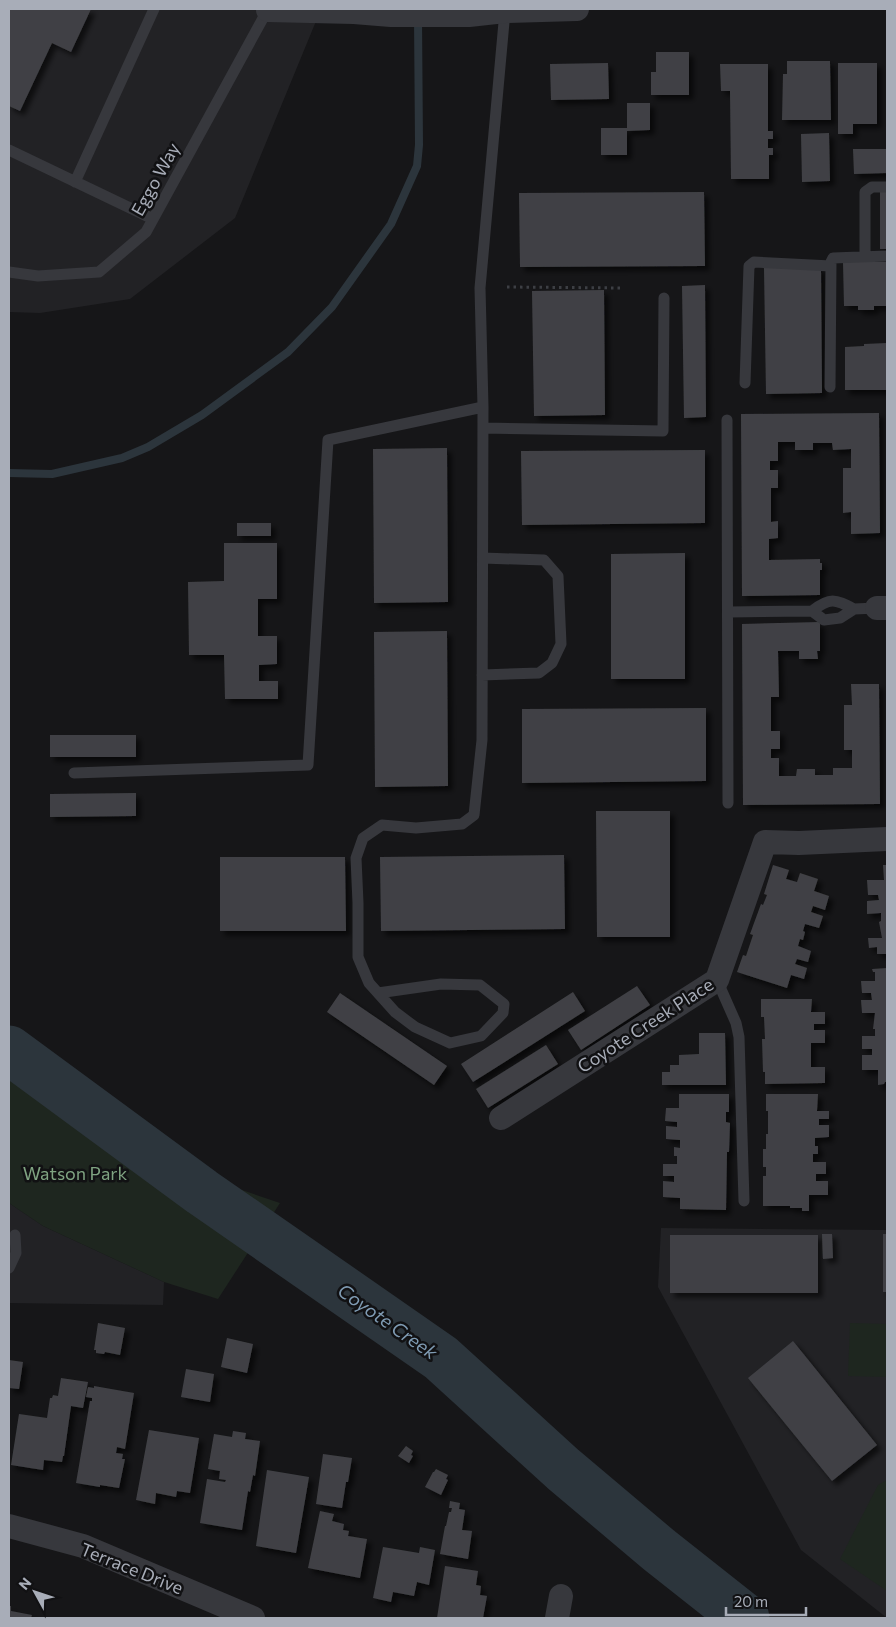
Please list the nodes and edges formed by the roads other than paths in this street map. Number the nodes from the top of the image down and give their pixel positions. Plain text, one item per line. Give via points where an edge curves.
1 (154, 9) edge
2 (267, 9) edge
3 (576, 9) edge
4 (505, 11) junction
5 (9, 150) edge
6 (75, 182) junction
7 (887, 187) edge
8 (153, 219) junction
9 (865, 256) junction
10 (887, 256) edge
11 (831, 266) junction
12 (9, 272) edge
13 (664, 298) dead end
14 (745, 383) dead end
15 (830, 388) dead end
16 (483, 407) junction
17 (727, 420) dead end
18 (483, 428) junction
19 (482, 558) junction
20 (882, 608) edge
21 (854, 609) junction
22 (812, 611) junction
23 (729, 612) junction
24 (482, 675) junction
25 (74, 773) dead end
26 (728, 803) dead end
27 (887, 839) edge
28 (717, 980) junction
29 (378, 993) junction
30 (501, 1118) dead end
31 (744, 1201) dead end
32 (15, 1235) dead end
33 (9, 1268) edge
34 (9, 1526) edge
35 (253, 1618) edge

1 - 6 lane
2 - 4 street via 391,15 469,15
2 - 8 lane, Eggo Way
3 - 4 street
4 - 16 lane via 480,288
5 - 6 lane
6 - 8 lane
7 - 9 lane via 872,187 865,192
8 - 12 lane, Eggo Way via 146,232 99,272 38,276
9 - 10 lane
9 - 11 lane via 833,258
11 - 14 lane via 754,262 749,266
11 - 15 lane
13 - 18 lane via 663,431
16 - 18 lane
16 - 25 lane via 328,440 308,765
17 - 23 lane
18 - 19 lane
19 - 24 lane
19 - 24 lane via 544,560 558,576 561,644 552,663 539,673
20 - 21 lane
21 - 22 lane via 839,601 824,602
21 - 22 lane via 840,618 824,620
22 - 23 lane
23 - 26 lane
24 - 29 lane via 482,740 474,815 462,824 416,828 382,825 362,838 356,858 358,956 369,983
27 - 28 street, Coyote Creek Place via 765,842
28 - 30 street, Coyote Creek Place
28 - 31 lane via 739,1037
29 - 29 lane via 415,1027 450,1043 481,1036 503,1014 504,1004 480,985 441,984
32 - 33 lane via 16,1253
34 - 35 street, Terrace Drive via 83,1546

